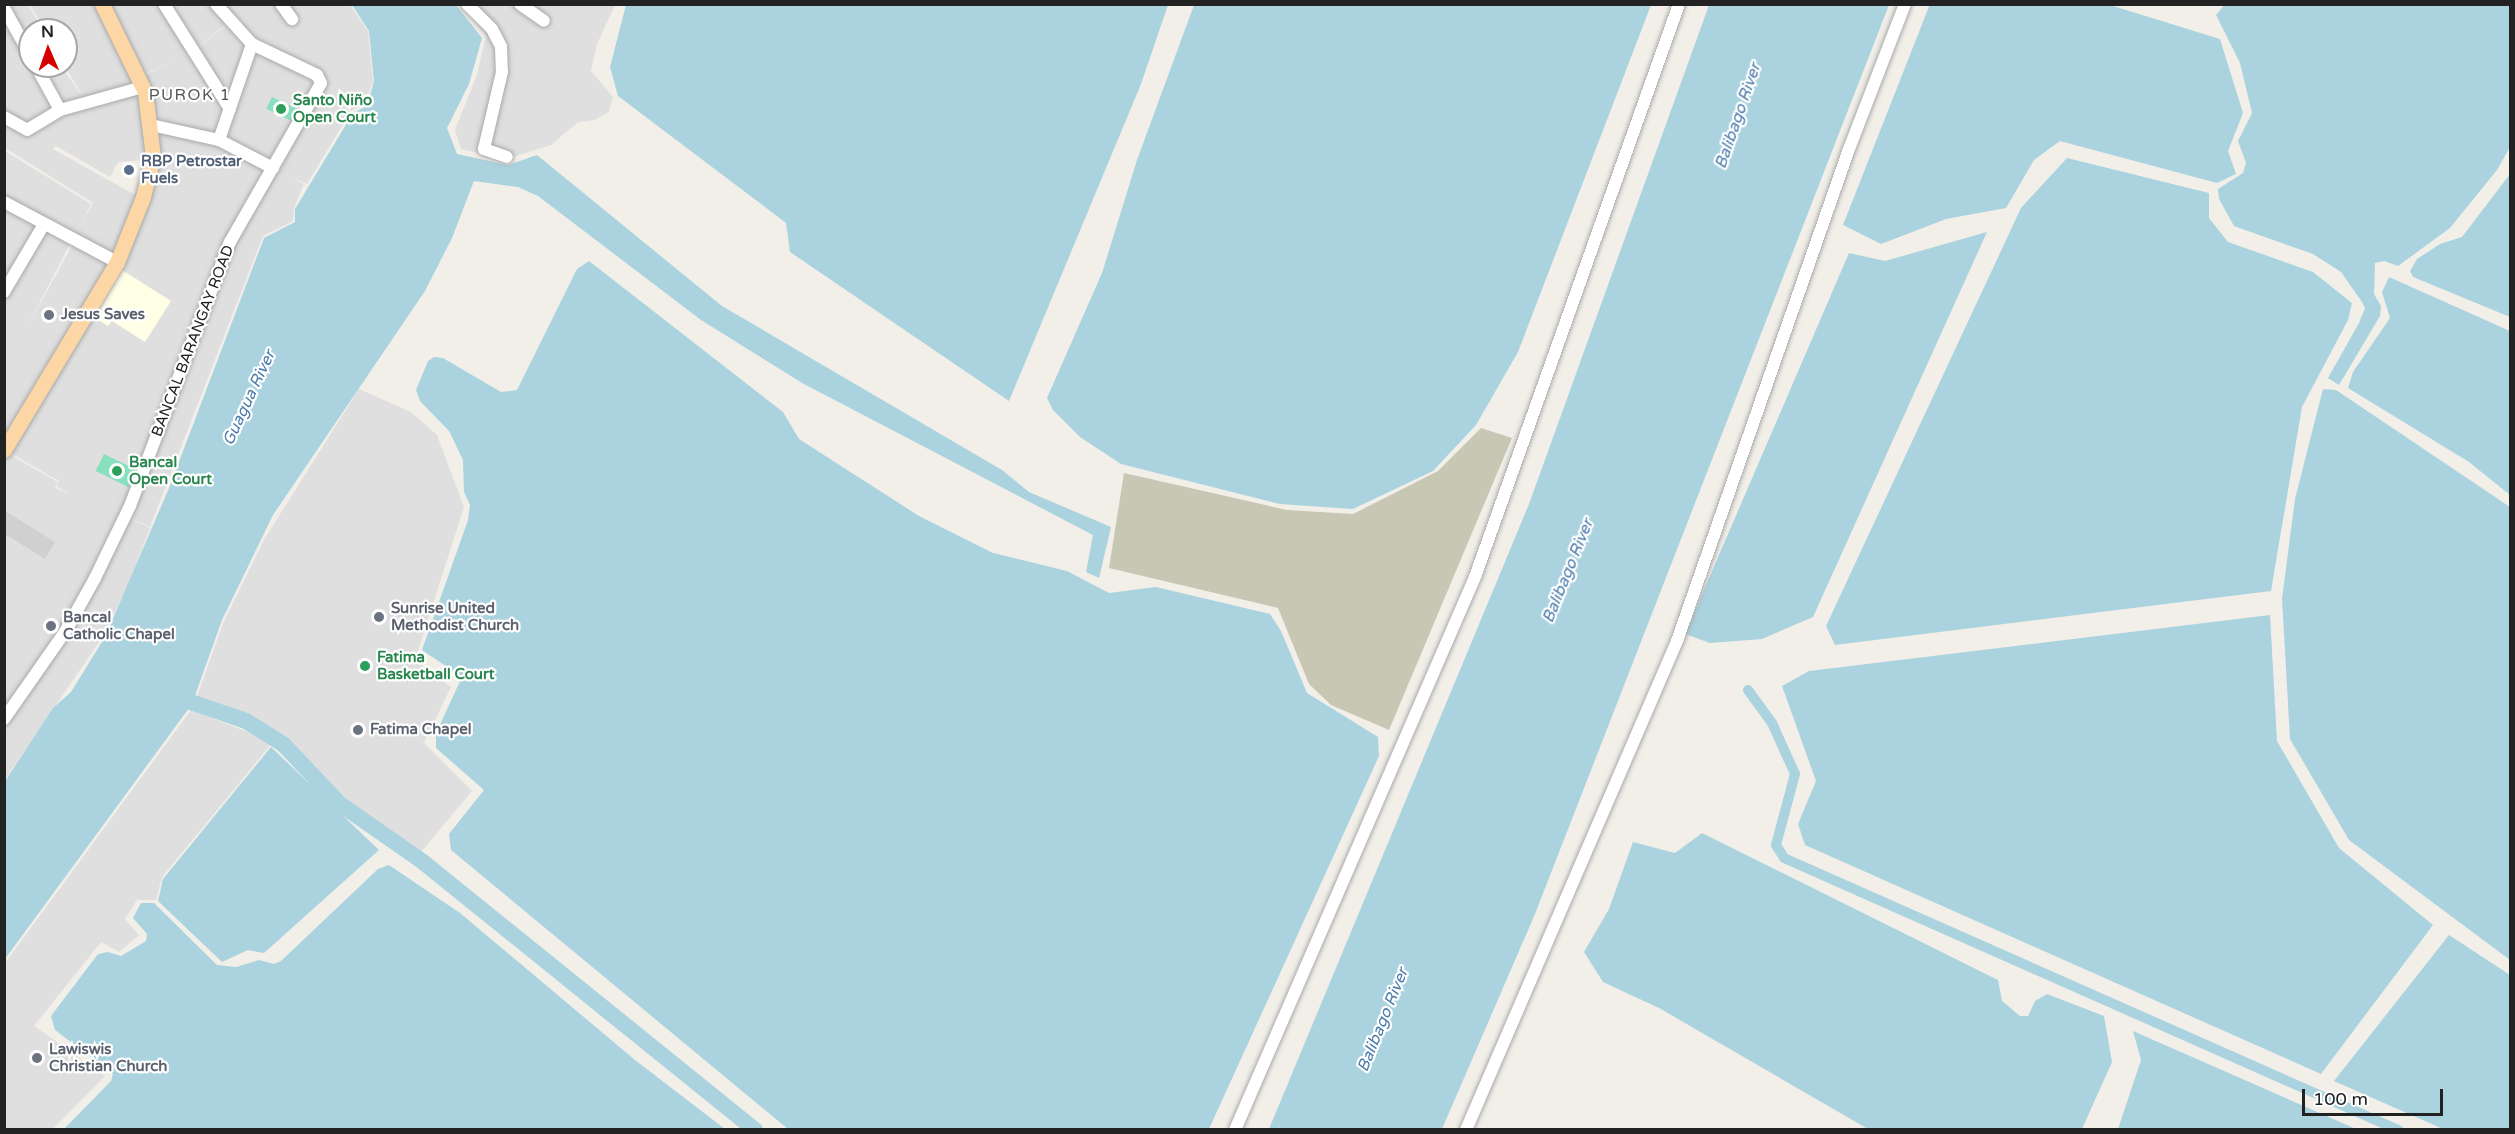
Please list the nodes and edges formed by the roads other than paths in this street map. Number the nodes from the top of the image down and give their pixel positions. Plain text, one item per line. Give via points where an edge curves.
1 (102, 4) edge
2 (164, 4) edge
3 (216, 4) edge
4 (281, 4) edge
5 (467, 4) edge
6 (520, 4) edge
7 (1679, 4) edge
8 (1905, 4) edge
9 (4, 8) edge
10 (292, 19) dead end
11 (544, 21) dead end
12 (18, 33) edge
13 (252, 44) junction
14 (43, 78) edge
15 (143, 87) junction
16 (230, 109) junction
17 (60, 110) junction
18 (4, 117) edge
19 (151, 125) junction
20 (219, 140) junction
21 (507, 157) dead end
22 (273, 168) junction
23 (4, 202) edge
24 (44, 224) junction
25 (117, 262) junction
26 (4, 292) edge
27 (4, 450) edge
28 (4, 719) edge
29 (1235, 1130) edge
30 (1466, 1130) edge

1 - 15 main road
2 - 16 street
3 - 13 street, BANCAL BARANGAY ROAD
4 - 10 street
5 - 21 street via 492,29 501,47 502,72 484,147 485,152
6 - 11 street
7 - 29 street via 1475,578
8 - 30 street via 1849,149 1677,641
9 - 12 street
13 - 16 street
13 - 22 street, BANCAL BARANGAY ROAD via 320,78
14 - 17 street
15 - 17 street
15 - 19 main road
16 - 20 street
17 - 18 street via 27,130
19 - 20 street
19 - 25 main road via 153,157 146,187
20 - 22 street
22 - 28 street, BANCAL BARANGAY ROAD via 230,242 130,506 65,632
23 - 24 street
24 - 25 street
24 - 26 street
25 - 27 main road

